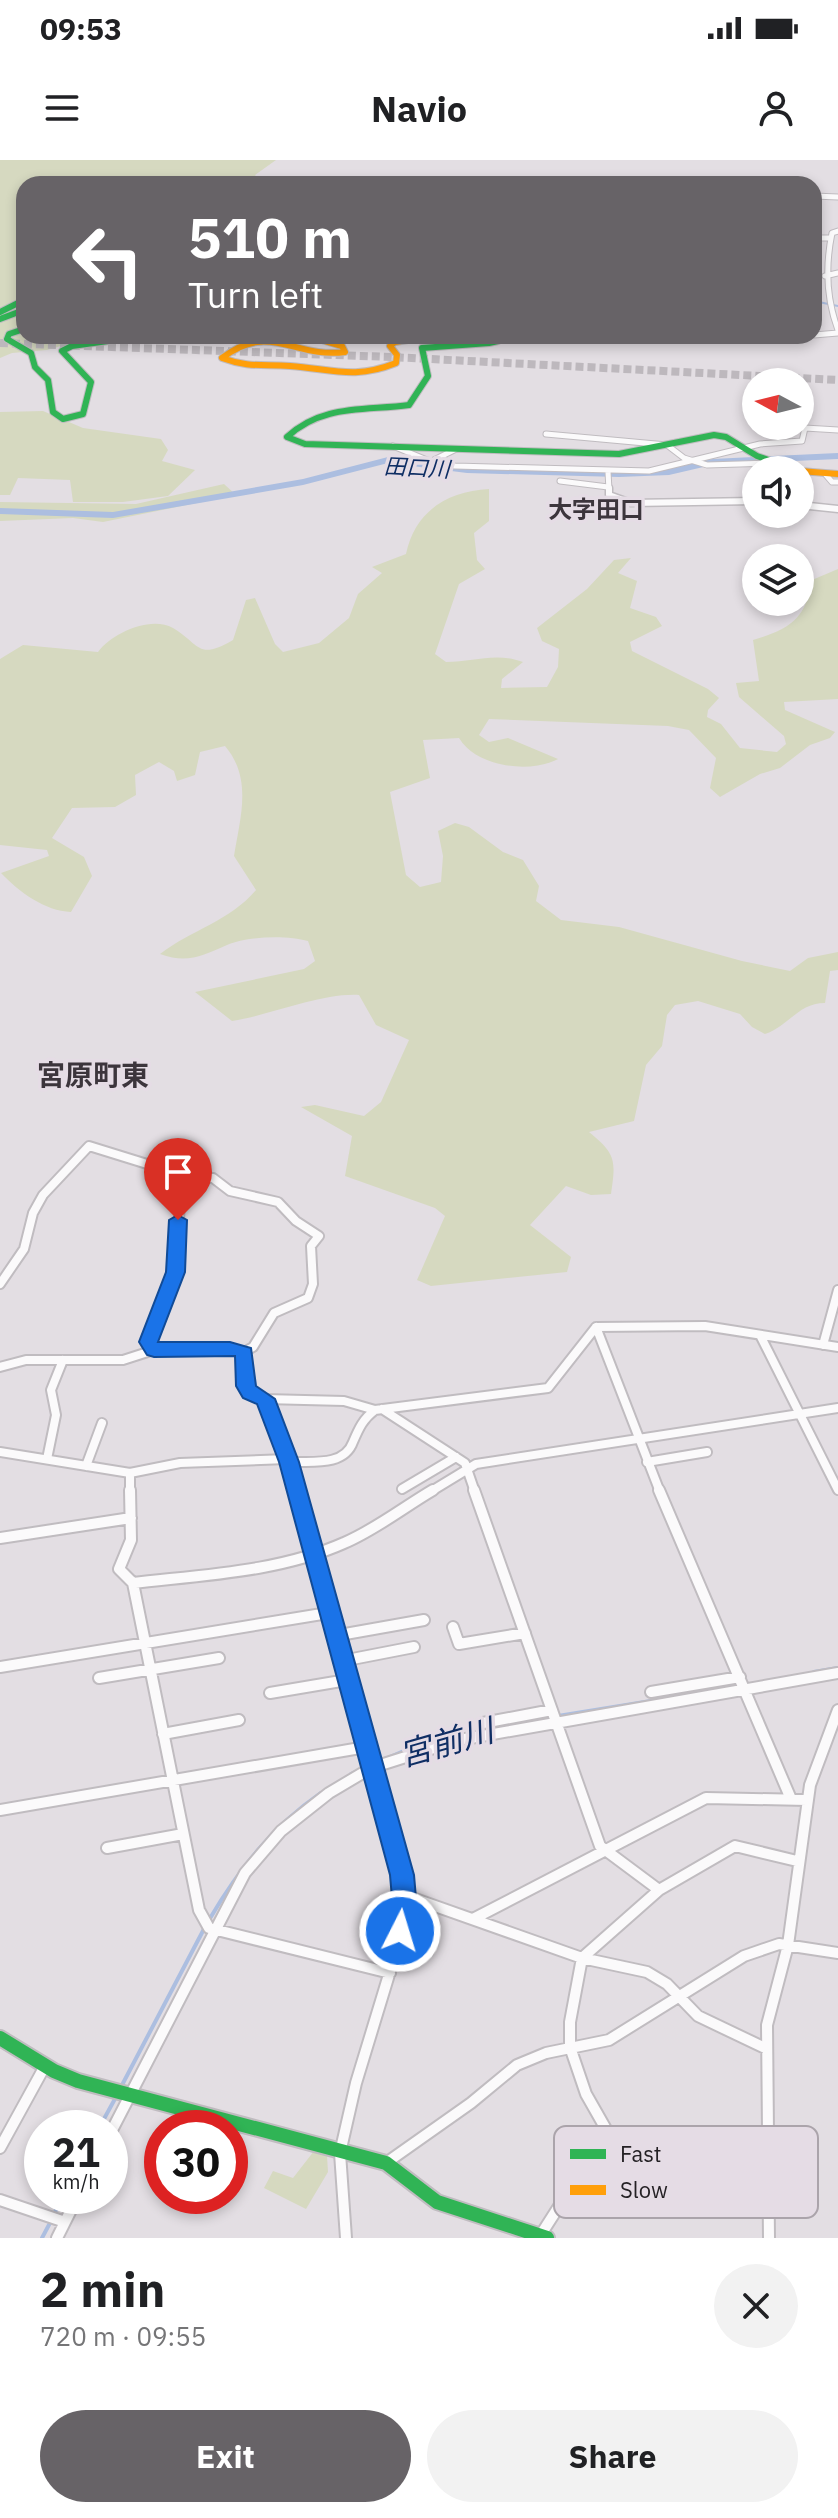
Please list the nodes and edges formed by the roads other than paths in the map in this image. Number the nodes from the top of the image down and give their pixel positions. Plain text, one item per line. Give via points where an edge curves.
1 (838, 231) edge
2 (822, 238) edge
3 (831, 238) junction
4 (838, 273) edge
5 (825, 276) junction
6 (831, 307) junction
7 (838, 307) edge
8 (838, 331) edge
9 (16, 332) edge
10 (94, 344) edge
11 (249, 344) edge
12 (298, 344) edge
13 (335, 344) edge
14 (393, 344) edge
15 (435, 344) edge
16 (838, 430) edge
17 (546, 434) dead end
18 (667, 445) junction
19 (391, 446) junction
20 (743, 448) junction
21 (456, 449) junction
22 (759, 456) edge
23 (431, 461) junction
24 (694, 461) junction
25 (742, 462) edge
26 (608, 472) junction
27 (832, 474) edge
28 (560, 481) dead end
29 (838, 482) edge
30 (608, 487) junction
31 (742, 501) edge
32 (814, 506) edge
33 (838, 509) edge
34 (189, 1177) junction
35 (0, 1284) edge
36 (838, 1290) edge
37 (596, 1327) junction
38 (760, 1335) junction
39 (823, 1345) junction
40 (838, 1347) edge
41 (154, 1350) junction
42 (244, 1352) junction
43 (63, 1360) junction
44 (0, 1367) edge
45 (265, 1399) junction
46 (838, 1408) edge
47 (378, 1409) junction
48 (799, 1414) junction
49 (102, 1423) dead end
50 (637, 1439) junction
51 (0, 1452) edge
52 (707, 1452) dead end
53 (456, 1457) junction
54 (47, 1459) junction
55 (288, 1460) junction
56 (647, 1462) junction
57 (86, 1466) junction
58 (468, 1467) junction
59 (130, 1473) junction
60 (402, 1489) dead end
61 (838, 1490) edge
62 (131, 1518) junction
63 (0, 1538) edge
64 (313, 1554) junction
65 (133, 1583) junction
66 (328, 1613) junction
67 (424, 1620) dead end
68 (453, 1627) dead end
69 (525, 1633) junction
70 (334, 1636) junction
71 (145, 1643) junction
72 (414, 1647) dead end
73 (219, 1658) dead end
74 (342, 1661) junction
75 (0, 1667) edge
76 (150, 1669) junction
77 (838, 1673) edge
78 (740, 1677) junction
79 (99, 1678) dead end
80 (347, 1680) junction
81 (746, 1690) junction
82 (651, 1692) dead end
83 (270, 1693) dead end
84 (552, 1710) junction
85 (838, 1710) edge
86 (239, 1720) dead end
87 (557, 1722) junction
88 (483, 1723) dead end
89 (163, 1734) junction
90 (366, 1747) junction
91 (371, 1768) junction
92 (172, 1780) junction
93 (791, 1799) junction
94 (807, 1800) junction
95 (0, 1810) edge
96 (183, 1834) junction
97 (107, 1848) dead end
98 (605, 1851) junction
99 (797, 1861) junction
100 (659, 1890) junction
101 (404, 1895) junction
102 (473, 1919) junction
103 (213, 1929) junction
104 (788, 1945) junction
105 (838, 1953) edge
106 (582, 1958) junction
107 (390, 1973) junction
108 (681, 1997) junction
109 (0, 2038) edge
110 (569, 2048) junction
111 (767, 2049) junction
112 (45, 2066) junction
113 (126, 2095) junction
114 (120, 2110) edge
115 (605, 2126) edge
116 (768, 2126) edge
117 (0, 2148) edge
118 (340, 2153) junction
119 (386, 2163) junction
120 (0, 2200) edge
121 (554, 2210) edge
122 (69, 2214) edge
123 (769, 2218) edge
124 (65, 2222) junction
125 (543, 2237) edge
126 (57, 2238) edge
127 (346, 2238) edge
128 (769, 2238) edge

1 - 3 street
2 - 3 street
3 - 5 street
4 - 5 street
5 - 6 street
6 - 7 street
6 - 8 street
9 - 10 street via 7,339 32,354 34,365 48,380 48,404 66,418 83,414 91,382 63,349
11 - 14 street via 222,358 236,365 360,374 396,363
12 - 13 street via 324,356 345,352
15 - 19 street via 422,348 428,376 409,405 326,410 287,435 302,444
16 - 20 street via 805,428 802,441
17 - 18 street
18 - 20 street via 714,435
18 - 21 street via 619,454
18 - 24 street
19 - 21 street
19 - 23 street
20 - 22 street
20 - 24 street
21 - 23 street
23 - 26 street via 472,470
24 - 25 street
24 - 26 street via 664,469
26 - 30 street
27 - 29 street via 832,482
28 - 30 street
30 - 31 street via 609,495 631,503
32 - 33 street
34 - 35 street via 85,1147 43,1195 24,1249
34 - 41 street via 180,1203 176,1272 150,1332
34 - 42 street via 213,1178 230,1191 278,1202 319,1236 311,1246 309,1298 274,1313 253,1347
36 - 39 street
37 - 38 street via 692,1325
37 - 47 street via 548,1388
37 - 50 street
38 - 39 street
38 - 48 street
39 - 40 street
41 - 42 street
41 - 43 street via 123,1360
42 - 45 street via 246,1386
43 - 44 street via 26,1360
43 - 54 street via 51,1390 56,1415
45 - 47 street via 344,1401
45 - 55 street
46 - 48 street
47 - 53 street
47 - 55 street via 356,1428 346,1455
48 - 50 street
48 - 61 street
49 - 57 street
50 - 56 street
50 - 58 street
51 - 54 street
52 - 56 street
53 - 58 street
53 - 60 street
54 - 57 street
55 - 59 street via 180,1463
55 - 64 street
56 - 78 street
57 - 59 street
58 - 64 street via 345,1543
58 - 69 street
59 - 62 street
62 - 63 street
62 - 65 street via 131,1540 118,1565
64 - 65 street
64 - 66 street
65 - 71 street
66 - 70 street
66 - 71 street
67 - 70 street
68 - 69 street via 459,1644
69 - 84 street
70 - 74 street
71 - 75 street
71 - 76 street
72 - 74 street
73 - 76 street
74 - 80 street
76 - 79 street
76 - 89 street
77 - 81 street
78 - 81 street
78 - 82 street
80 - 83 street
80 - 90 street
81 - 87 street
81 - 93 street
84 - 87 street
84 - 88 street
85 - 94 street
86 - 89 street
87 - 91 street via 459,1740
87 - 98 street
89 - 92 street
90 - 91 street
90 - 92 street
91 - 101 street
91 - 103 street via 312,1804 275,1837 245,1873
92 - 95 street
92 - 96 street
93 - 94 street
93 - 98 street via 706,1798
94 - 99 street
96 - 97 street
96 - 103 street via 199,1910
98 - 100 street
98 - 102 street
99 - 100 street via 735,1846
99 - 104 street
100 - 106 street
101 - 102 street
101 - 107 street
102 - 106 street
103 - 107 street
103 - 113 street
104 - 105 street
104 - 108 street via 744,1956
104 - 111 street via 767,2025
106 - 108 street via 647,1972
106 - 110 street
107 - 118 street
108 - 110 street via 609,2040
108 - 111 street via 698,2016
109 - 112 street
110 - 115 street
110 - 119 street via 517,2065
111 - 116 street
112 - 113 street
112 - 117 street
113 - 114 street
113 - 118 street
118 - 119 street
118 - 127 street
119 - 125 street via 437,2202
120 - 124 street
121 - 125 street
122 - 124 street
123 - 128 street
124 - 126 street

